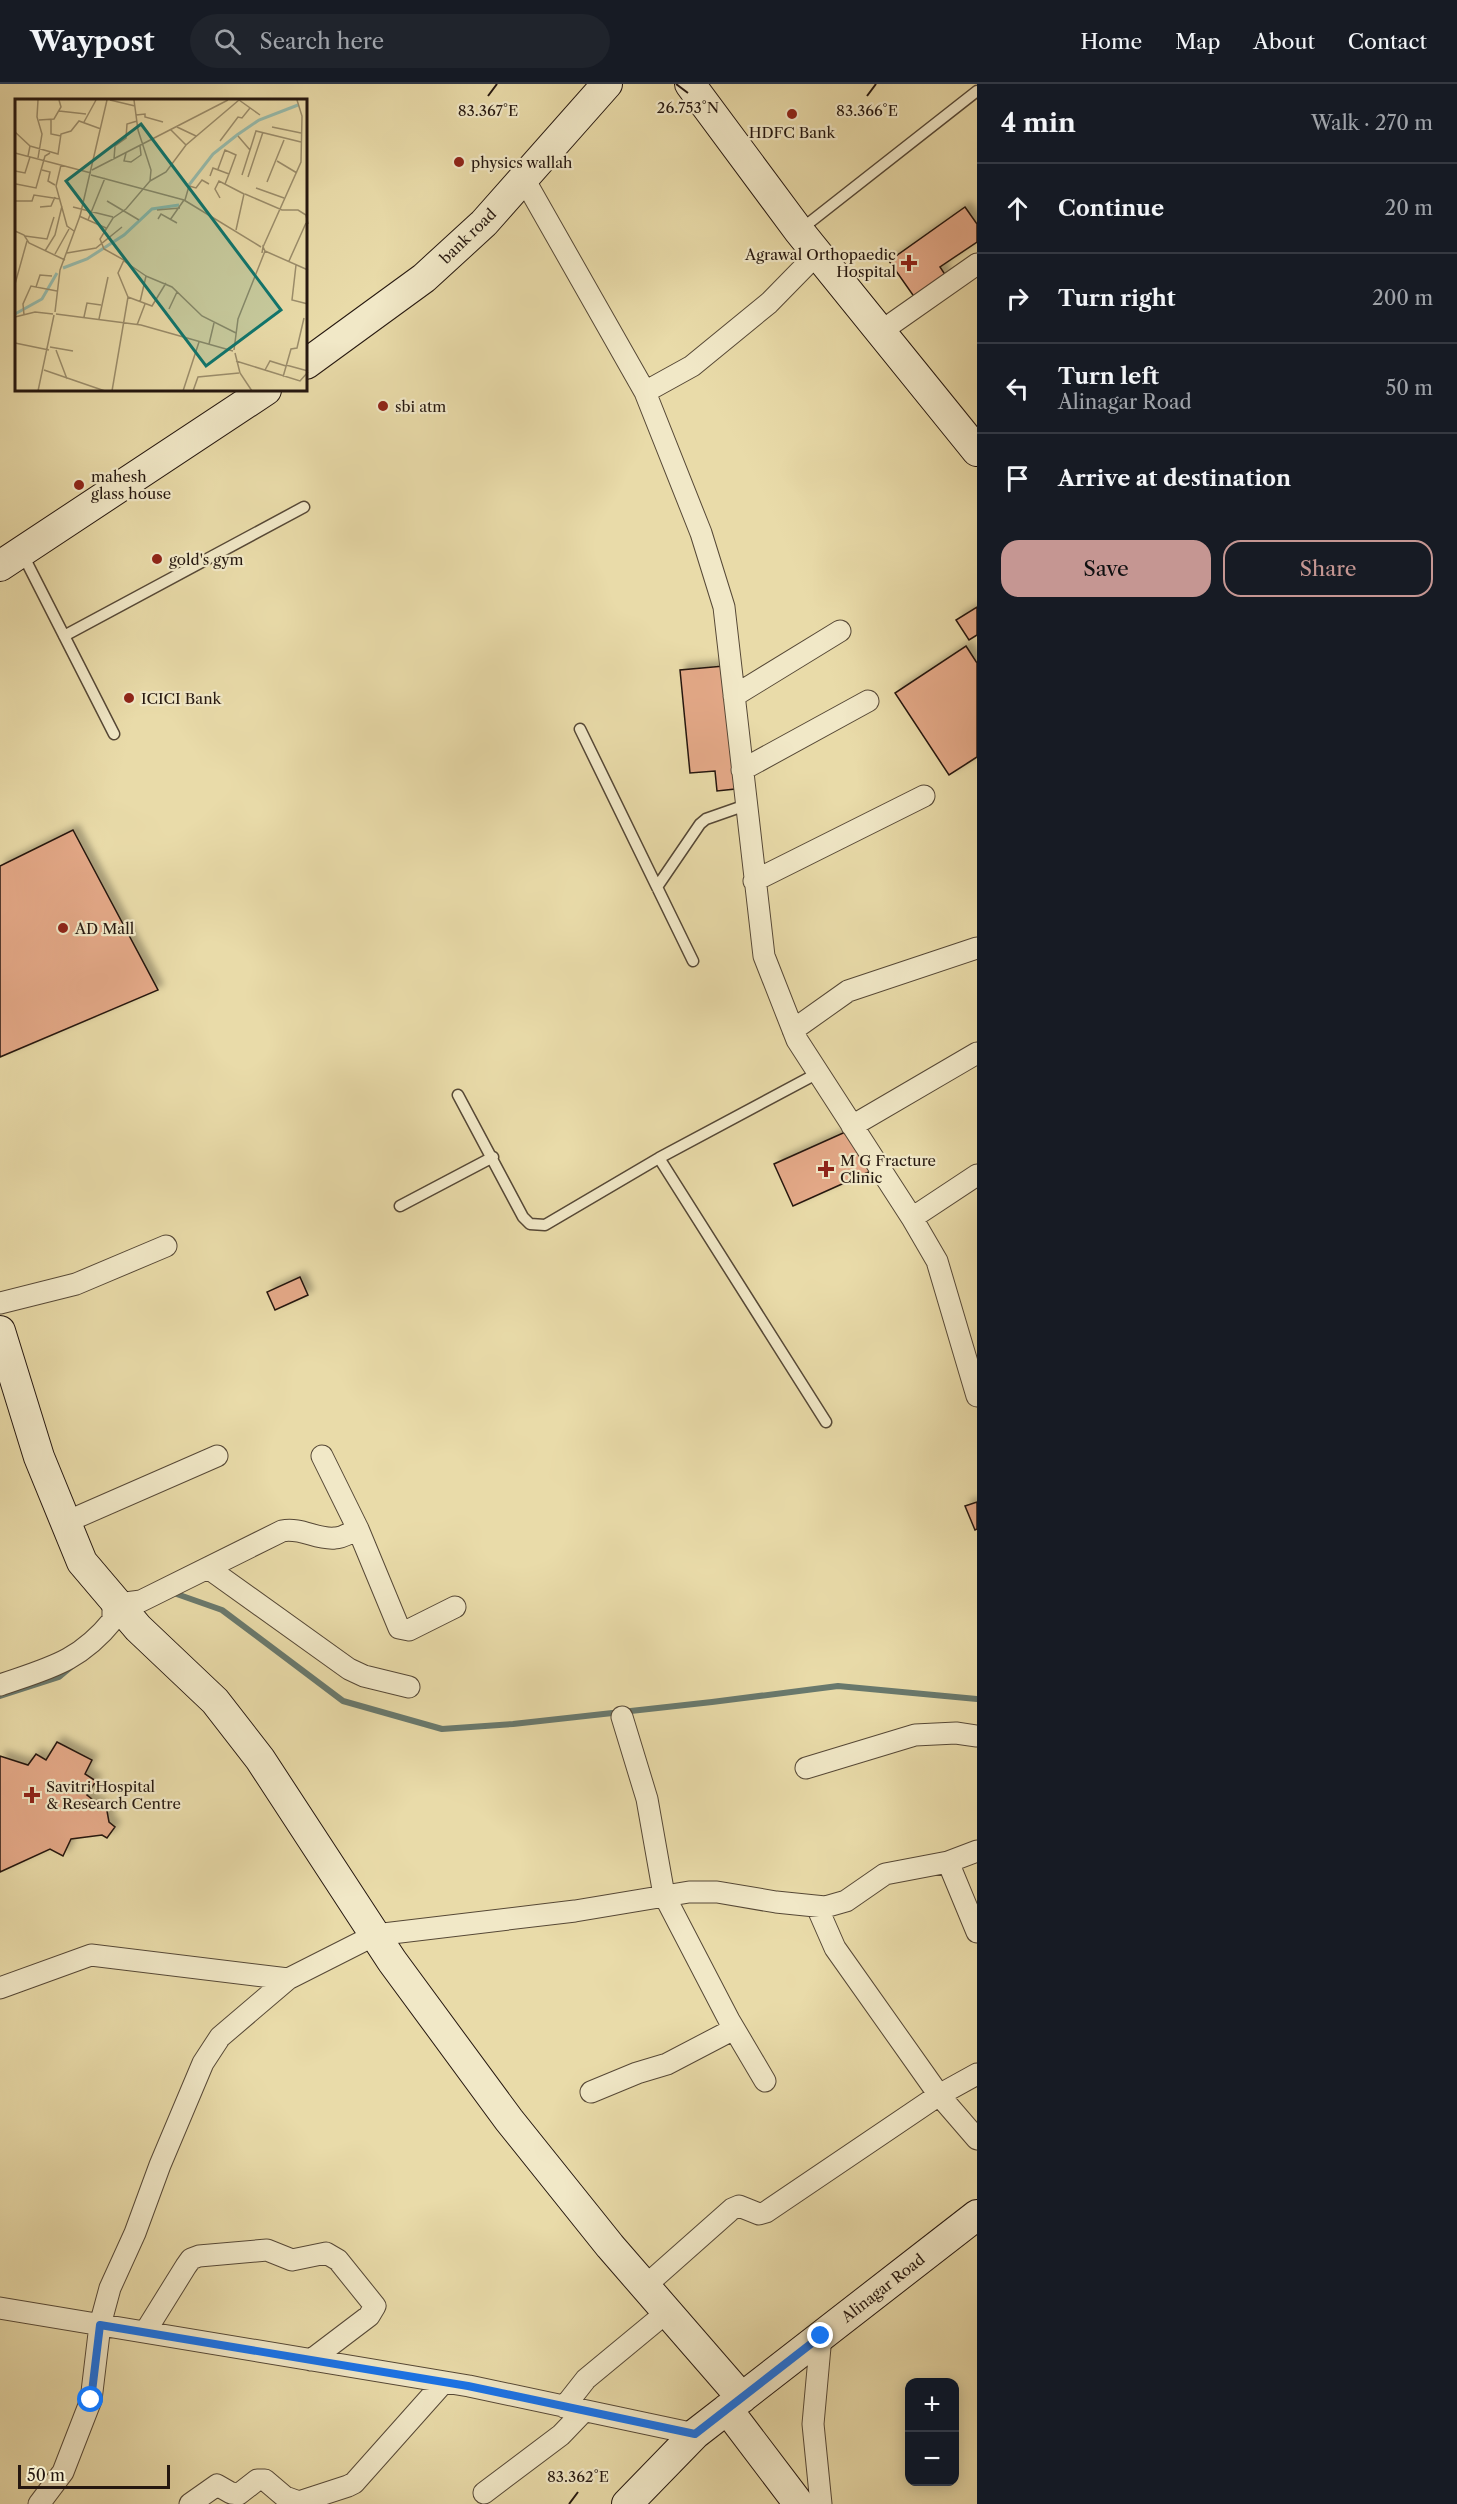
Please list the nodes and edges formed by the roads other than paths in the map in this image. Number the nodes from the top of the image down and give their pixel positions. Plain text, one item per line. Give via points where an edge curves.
1 (607, 84) edge
2 (690, 84) edge
3 (977, 91) edge
4 (524, 179) junction
5 (798, 231) junction
6 (817, 254) junction
7 (977, 264) edge
8 (880, 332) junction
9 (308, 363) edge
10 (263, 392) edge
11 (645, 392) junction
12 (977, 451) edge
13 (304, 507) dead end
14 (11, 559) edge
15 (840, 631) dead end
16 (64, 636) junction
17 (734, 696) junction
18 (868, 702) dead end
19 (580, 729) dead end
20 (114, 734) dead end
21 (742, 770) junction
22 (924, 796) dead end
23 (746, 805) junction
24 (754, 881) junction
25 (657, 887) junction
26 (977, 948) edge
27 (693, 961) dead end
28 (793, 1030) junction
29 (977, 1053) edge
30 (818, 1073) junction
31 (458, 1095) dead end
32 (852, 1125) junction
33 (493, 1157) junction
34 (659, 1158) junction
35 (977, 1175) edge
36 (400, 1206) dead end
37 (912, 1218) junction
38 (166, 1246) dead end
39 (0, 1303) edge
40 (0, 1331) edge
41 (977, 1396) edge
42 (826, 1422) dead end
43 (217, 1456) dead end
44 (322, 1456) dead end
45 (66, 1522) junction
46 (358, 1529) junction
47 (208, 1568) junction
48 (120, 1607) junction
49 (455, 1607) dead end
50 (0, 1685) edge
51 (409, 1687) dead end
52 (622, 1717) dead end
53 (977, 1736) edge
54 (806, 1767) dead end
55 (977, 1851) edge
56 (948, 1862) junction
57 (664, 1895) junction
58 (817, 1907) junction
59 (977, 1932) edge
60 (375, 1935) junction
61 (288, 1979) junction
62 (0, 1988) edge
63 (734, 2029) junction
64 (977, 2074) edge
65 (765, 2081) dead end
66 (591, 2092) dead end
67 (939, 2095) junction
68 (977, 2139) edge
69 (977, 2215) edge
70 (645, 2286) junction
71 (0, 2308) edge
72 (668, 2312) junction
73 (100, 2325) junction
74 (145, 2332) junction
75 (821, 2336) junction
76 (311, 2360) junction
77 (444, 2382) junction
78 (734, 2403) junction
79 (574, 2409) junction
80 (695, 2434) junction
81 (484, 2493) dead end
82 (39, 2504) edge
83 (190, 2504) edge
84 (627, 2504) edge
85 (799, 2504) edge
86 (821, 2504) edge

1 - 4 main road, bank road
2 - 5 main road
3 - 5 lane
4 - 9 main road, bank road via 484,223 424,278
4 - 11 street
5 - 6 main road
6 - 8 main road
6 - 11 street via 770,303 692,366
7 - 8 street
8 - 12 main road
10 - 14 main road
11 - 17 street via 702,533 724,607
13 - 16 lane
14 - 16 lane
15 - 17 street
16 - 20 lane
17 - 21 street
18 - 21 street
19 - 25 lane
21 - 23 street
22 - 24 street
23 - 24 street
23 - 25 lane via 700,824
24 - 28 street via 764,956
25 - 27 lane
26 - 28 street via 848,991
28 - 30 street
29 - 32 street
30 - 32 street
30 - 34 lane
31 - 33 lane
32 - 37 street
33 - 34 lane via 524,1216 530,1224 537,1225 545,1225
33 - 36 lane
34 - 42 lane
35 - 37 street
37 - 41 street via 937,1261
38 - 39 street via 76,1284
40 - 45 main road via 39,1457
43 - 45 street
44 - 46 street
45 - 48 main road via 82,1562
46 - 47 street via 332,1539 299,1530 282,1531
46 - 49 street via 399,1628 409,1630
47 - 48 street via 141,1601
47 - 51 street via 349,1669
48 - 50 street via 82,1653 60,1665
48 - 60 main road via 215,1701
52 - 57 street via 647,1799
53 - 54 street via 915,1735
55 - 56 street
56 - 58 street via 885,1875 846,1901
56 - 59 street
57 - 58 street via 717,1892
57 - 60 street via 575,1911
57 - 63 street
58 - 67 street via 835,1948
60 - 61 street
60 - 70 main road via 509,2120
61 - 62 street via 91,1955
61 - 73 street via 220,2037 202,2063 110,2288
63 - 65 street
63 - 66 street via 667,2064
64 - 67 street
67 - 68 street
67 - 70 street via 766,2212 759,2214 739,2206 732,2209
69 - 75 main road, Alinagar Road
70 - 72 main road
71 - 73 street
72 - 78 main road
72 - 79 street via 586,2379
73 - 74 street
73 - 82 street via 91,2400 63,2472
74 - 76 street
74 - 76 street via 191,2259 267,2250 292,2260 326,2253 338,2260 375,2306 369,2316
75 - 78 main road, Alinagar Road
75 - 86 street via 813,2424
76 - 77 street
77 - 79 street
77 - 83 street via 348,2486 299,2502 285,2497 265,2480 257,2480 239,2494 217,2485
78 - 80 main road, Alinagar Road
78 - 85 main road
79 - 80 street
79 - 81 street via 561,2435
80 - 84 main road, Alinagar Road

